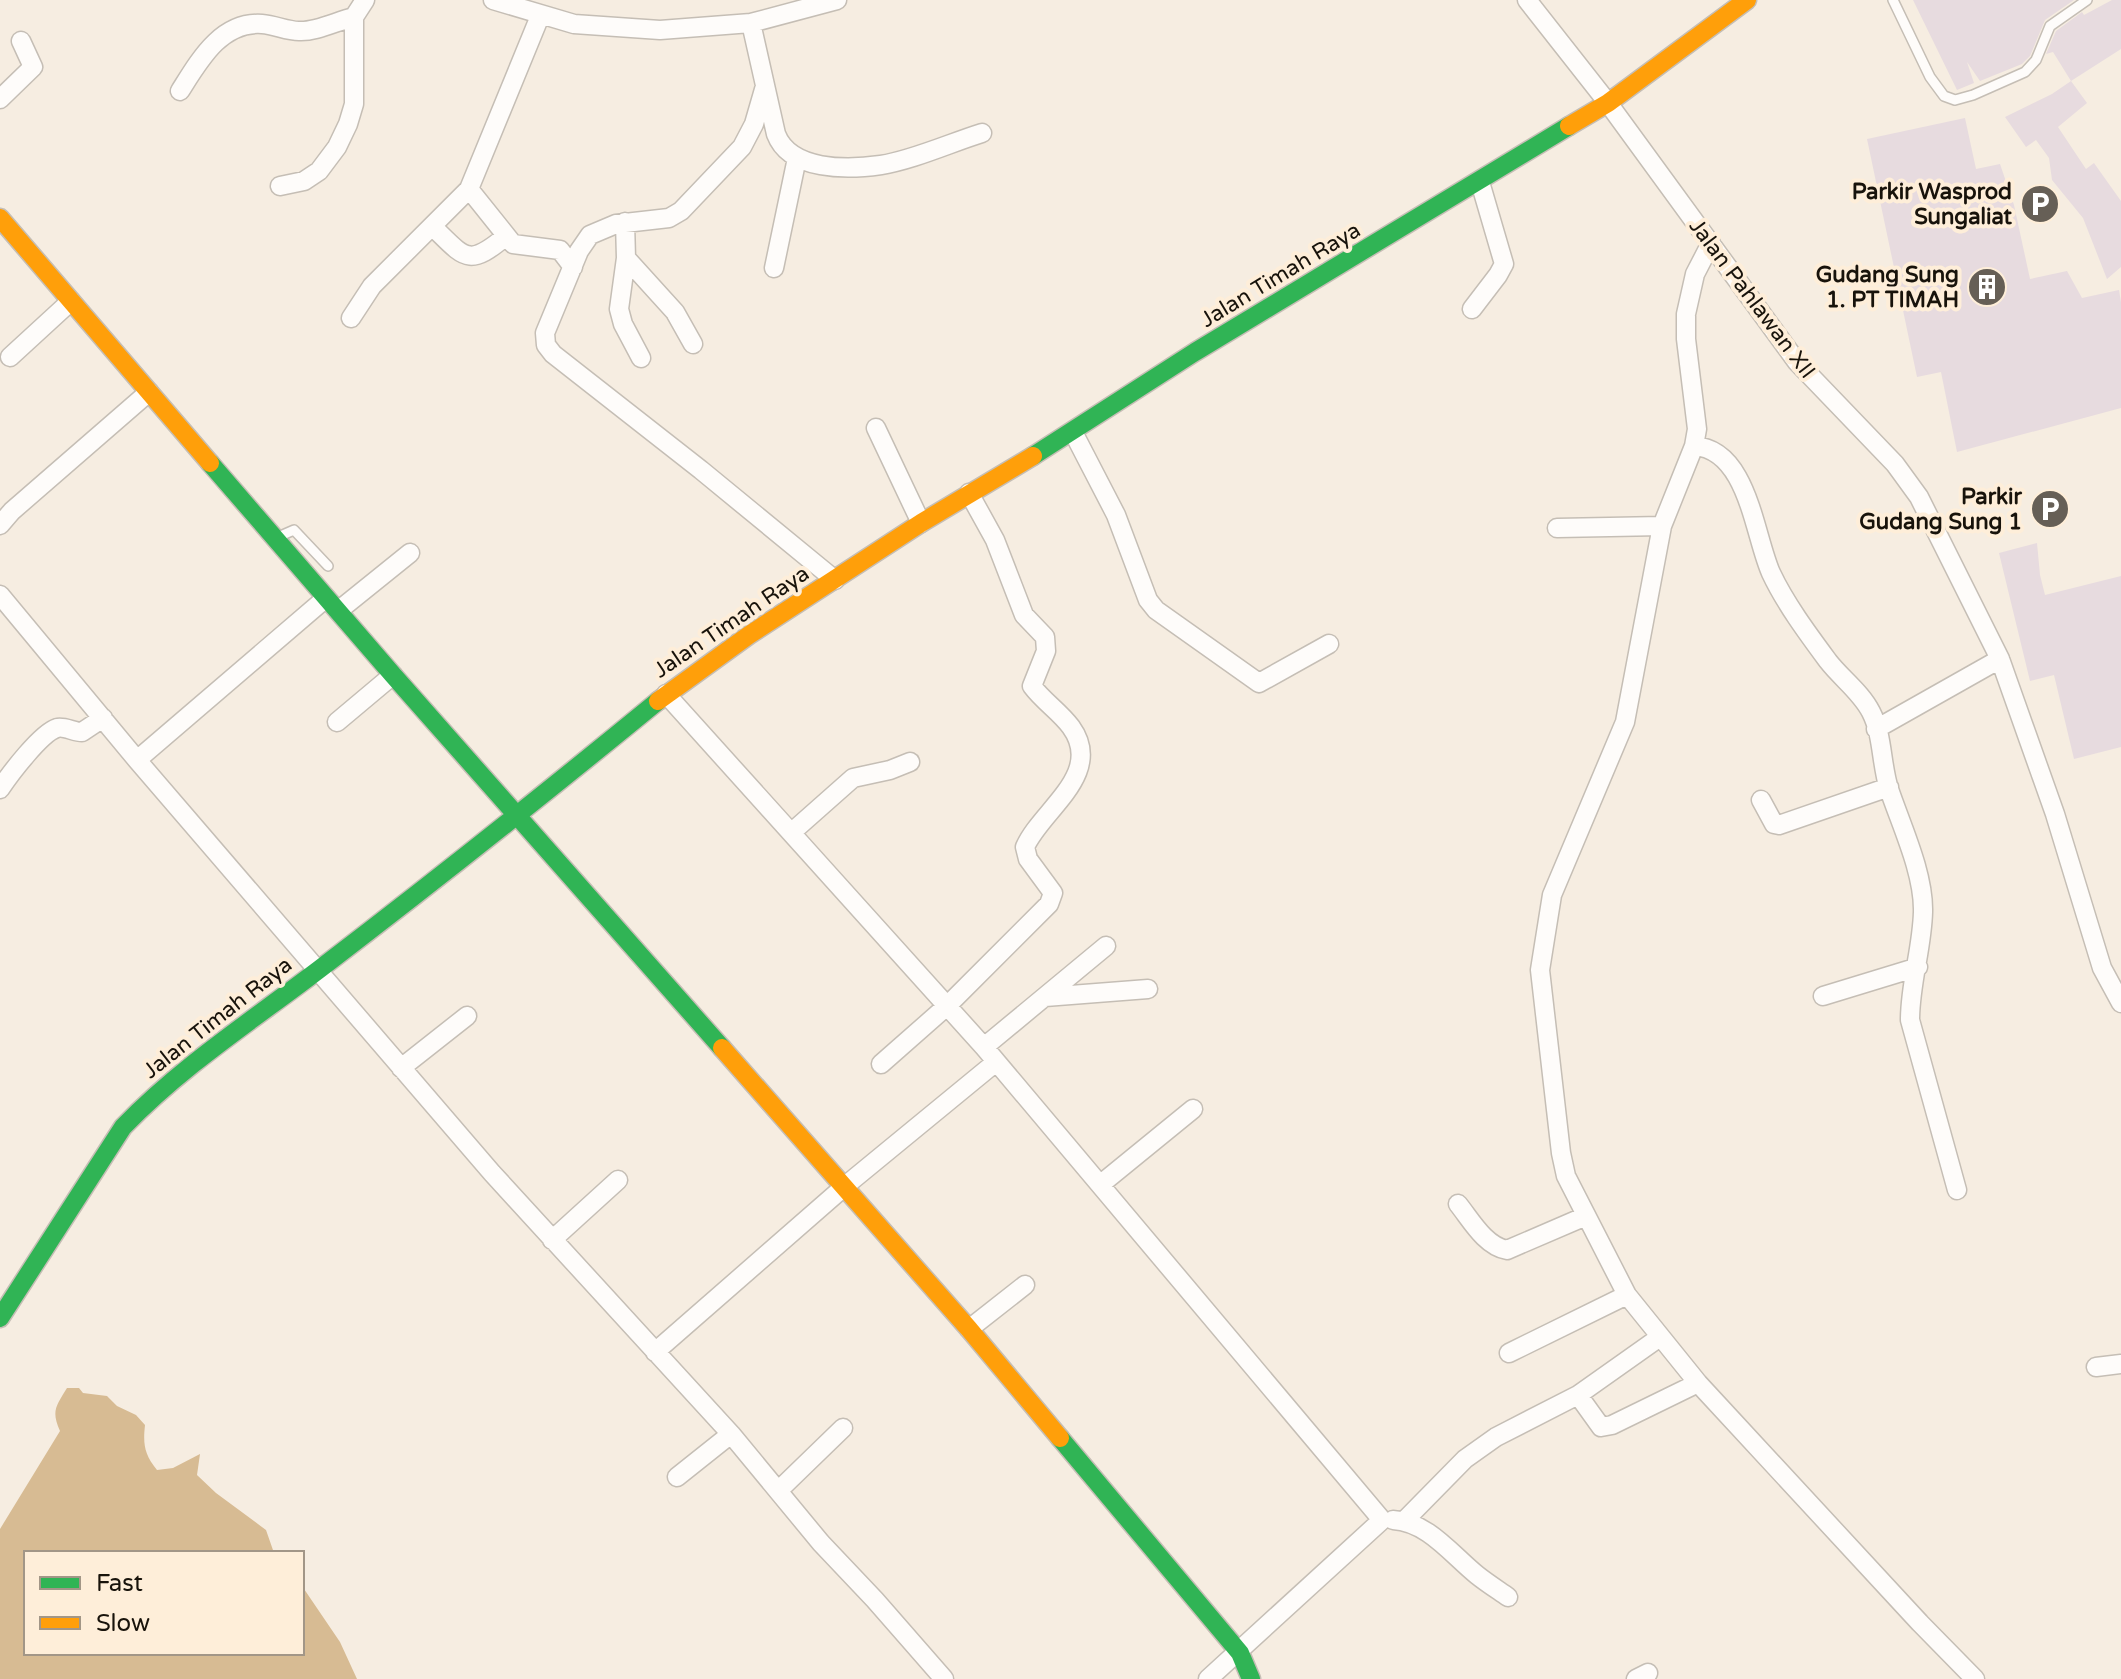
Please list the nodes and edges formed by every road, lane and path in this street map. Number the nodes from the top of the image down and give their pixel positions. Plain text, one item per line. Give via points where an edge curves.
1 (365, 0) edge
2 (493, 0) edge
3 (837, 0) edge
4 (1527, 0) edge
5 (1747, 0) edge
6 (1893, 0) edge
7 (2087, 0) edge
8 (794, 6) edge
9 (540, 16) junction
10 (354, 17) junction
11 (751, 23) junction
12 (21, 41) dead end
13 (765, 86) junction
14 (180, 91) dead end
15 (0, 99) edge
16 (1608, 103) junction
17 (982, 133) dead end
18 (797, 158) junction
19 (1480, 182) junction
20 (280, 186) dead end
21 (469, 189) junction
22 (0, 218) edge
23 (625, 222) junction
24 (433, 227) junction
25 (506, 236) junction
26 (1711, 243) junction
27 (626, 258) junction
28 (573, 267) junction
29 (774, 268) dead end
30 (71, 301) junction
31 (1472, 309) dead end
32 (351, 318) dead end
33 (693, 344) dead end
34 (10, 357) dead end
35 (641, 358) dead end
36 (149, 392) junction
37 (876, 428) dead end
38 (1073, 432) junction
39 (1694, 446) junction
40 (969, 493) junction
41 (4, 512) edge
42 (921, 523) junction
43 (1662, 526) junction
44 (1557, 528) dead end
45 (275, 539) junction
46 (410, 553) dead end
47 (328, 566) dead end
48 (835, 580) junction
49 (0, 595) edge
50 (332, 604) junction
51 (1329, 644) dead end
52 (2000, 659) junction
53 (393, 675) junction
54 (666, 694) junction
55 (103, 718) junction
56 (337, 722) dead end
57 (1876, 729) junction
58 (137, 760) junction
59 (910, 762) dead end
60 (1889, 787) junction
61 (0, 789) edge
62 (1761, 800) dead end
63 (518, 815) junction
64 (792, 832) junction
65 (1106, 946) dead end
66 (1918, 967) junction
67 (318, 970) junction
68 (1148, 989) dead end
69 (1823, 996) dead end
70 (1045, 997) junction
71 (2121, 1003) edge
72 (948, 1005) junction
73 (467, 1016) dead end
74 (984, 1047) junction
75 (996, 1062) junction
76 (881, 1064) dead end
77 (401, 1068) junction
78 (1193, 1109) dead end
79 (618, 1180) dead end
80 (1101, 1184) junction
81 (845, 1186) junction
82 (1957, 1190) dead end
83 (1458, 1204) dead end
84 (1586, 1216) junction
85 (552, 1240) junction
86 (1025, 1285) dead end
87 (1627, 1295) junction
88 (0, 1318) edge
89 (969, 1329) junction
90 (1660, 1337) junction
91 (655, 1352) junction
92 (1509, 1353) dead end
93 (2121, 1364) edge
94 (2096, 1367) dead end
95 (1698, 1383) junction
96 (1578, 1395) junction
97 (843, 1428) dead end
98 (731, 1434) junction
99 (677, 1477) dead end
100 (778, 1491) junction
101 (1382, 1520) junction
102 (1404, 1521) junction
103 (1508, 1597) dead end
104 (1240, 1653) junction
105 (944, 1679) edge
106 (1208, 1679) edge
107 (1251, 1679) edge
108 (1975, 1679) edge

1 - 10 street
2 - 9 street
3 - 8 street
4 - 16 street, Jalan Pahlawan XII
5 - 16 street, Jalan Timah Raya
6 - 7 lane via 1935,85 1955,100 2025,72 2050,26
8 - 11 street
9 - 11 street via 574,24 660,30
9 - 21 street
10 - 14 street via 300,31 258,23 235,28 214,43
10 - 20 street via 354,104 348,124 319,171
11 - 13 street
12 - 15 street via 33,67
13 - 18 street via 779,141
13 - 23 street via 742,147 684,208 669,218
16 - 19 street, Jalan Timah Raya
16 - 26 street, Jalan Pahlawan XII
17 - 18 street via 884,165 855,167
18 - 29 street
19 - 31 street via 1504,264
19 - 38 street, Jalan Timah Raya via 1195,352
21 - 24 street
21 - 25 street
22 - 30 street
23 - 27 street
23 - 28 street via 590,235
24 - 25 street via 472,257
24 - 32 street via 372,286
25 - 28 street via 517,245 560,250
26 - 39 street via 1695,274 1686,314 1697,429
26 - 52 street, Jalan Pahlawan XII via 1797,362 1895,464 1919,497
27 - 33 street via 675,312
27 - 35 street via 620,317
28 - 48 street via 545,333 548,349
30 - 34 street
30 - 36 street
36 - 41 street
36 - 45 street
37 - 42 street
38 - 40 street, Jalan Timah Raya
38 - 51 street via 1156,610 1259,683
39 - 43 street
39 - 57 street via 1716,452 1741,483 1773,577 1828,662 1871,713
40 - 42 street, Jalan Timah Raya
40 - 72 street via 995,540 1024,615 1045,637 1046,651 1032,686 1071,726 1080,764 1025,847 1052,900
42 - 48 street, Jalan Timah Raya
43 - 44 street
43 - 84 street via 1625,722 1552,895 1540,970 1561,1153
45 - 47 lane via 296,531
45 - 50 street
46 - 50 street
48 - 54 street, Jalan Timah Raya
49 - 55 street
50 - 53 street
50 - 58 street
52 - 57 street
52 - 71 street, Jalan Pahlawan XII via 2102,968
53 - 56 street
53 - 63 street
54 - 63 street, Jalan Timah Raya
54 - 64 street
55 - 58 street
55 - 61 street via 82,732 54,730
57 - 60 street
58 - 67 street
59 - 64 street via 853,778
60 - 62 street via 1779,825 1774,825
60 - 66 street via 1910,845 1923,908
63 - 67 street, Jalan Timah Raya
63 - 81 street
64 - 72 street
65 - 70 street
66 - 69 street
66 - 82 street via 1910,1020
67 - 77 street
67 - 88 street, Jalan Timah Raya via 210,1048 123,1127
68 - 70 street
70 - 74 street
72 - 74 street
72 - 76 street
73 - 77 street
74 - 75 street
75 - 80 street
75 - 81 street
77 - 85 street
78 - 80 street
79 - 85 street
80 - 101 street
81 - 89 street
81 - 91 street
83 - 84 street via 1497,1249 1507,1250
84 - 87 street
85 - 91 street
86 - 89 street
87 - 90 street
87 - 92 street
89 - 104 street
90 - 95 street
90 - 96 street
91 - 98 street
93 - 94 street
95 - 96 street via 1601,1427
95 - 108 street
96 - 102 street via 1465,1459
97 - 100 street
98 - 99 street
98 - 100 street
100 - 105 street
101 - 102 street
101 - 104 street
102 - 103 street via 1431,1533
104 - 106 street
104 - 107 street

